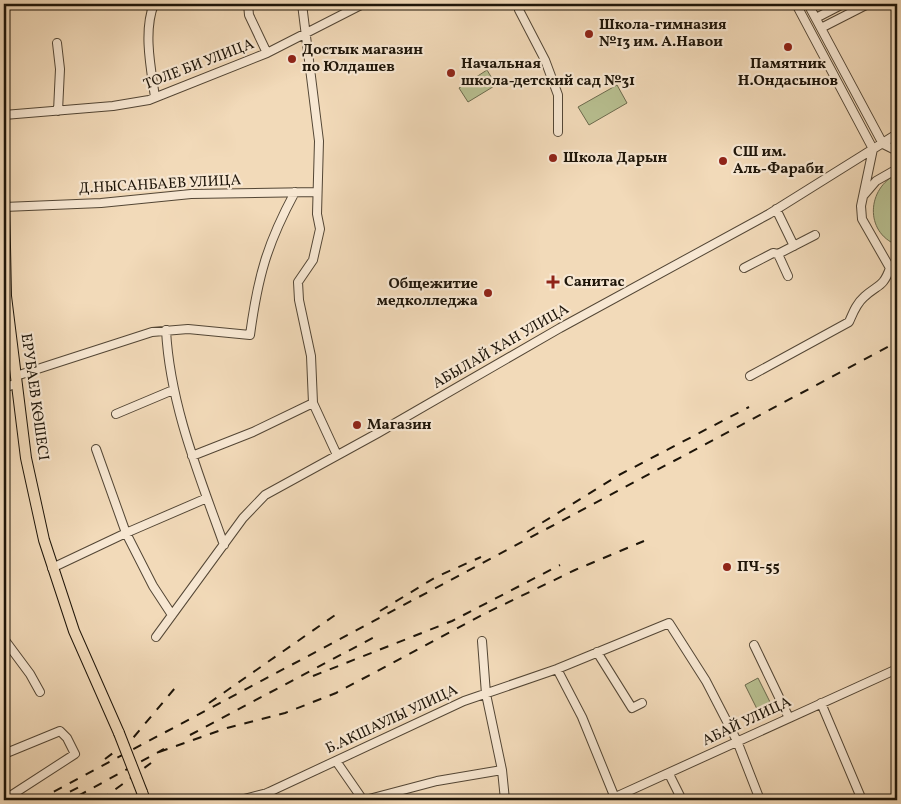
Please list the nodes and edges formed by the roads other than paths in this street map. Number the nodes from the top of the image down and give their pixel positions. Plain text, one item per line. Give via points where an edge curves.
1 (154, 4) edge
2 (248, 4) edge
3 (302, 4) edge
4 (363, 4) edge
5 (518, 4) edge
6 (796, 4) edge
7 (808, 4) edge
8 (843, 4) edge
9 (868, 4) edge
10 (816, 18) junction
11 (821, 28) junction
12 (306, 33) junction
13 (57, 44) dead end
14 (267, 53) junction
15 (155, 97) junction
16 (58, 111) junction
17 (4, 115) edge
18 (558, 132) dead end
19 (897, 134) edge
20 (883, 144) junction
21 (873, 149) junction
22 (897, 151) edge
23 (897, 169) edge
24 (295, 192) junction
25 (317, 192) junction
26 (864, 194) junction
27 (4, 198) edge
28 (4, 207) edge
29 (776, 209) junction
30 (4, 212) edge
31 (815, 235) dead end
32 (794, 246) junction
33 (778, 254) junction
34 (894, 266) edge
35 (744, 268) dead end
36 (788, 276) dead end
37 (166, 330) junction
38 (750, 376) dead end
39 (17, 380) junction
40 (4, 388) edge
41 (172, 390) junction
42 (313, 403) junction
43 (116, 414) dead end
44 (96, 449) dead end
45 (337, 455) junction
46 (192, 456) junction
47 (207, 498) junction
48 (126, 533) junction
49 (224, 545) junction
50 (52, 568) junction
51 (172, 615) junction
52 (156, 637) dead end
53 (4, 639) edge
54 (482, 640) dead end
55 (754, 645) dead end
56 (597, 652) junction
57 (557, 669) junction
58 (897, 669) edge
59 (40, 692) dead end
60 (486, 694) junction
61 (642, 703) dead end
62 (821, 703) junction
63 (789, 718) junction
64 (737, 741) junction
65 (4, 754) edge
66 (336, 761) junction
67 (502, 770) junction
68 (669, 774) junction
69 (267, 792) junction
70 (143, 796) edge
71 (612, 799) edge
72 (4, 800) edge
73 (240, 800) edge
74 (276, 800) edge
75 (364, 800) edge
76 (505, 800) edge
77 (682, 800) edge
78 (760, 800) edge
79 (862, 800) edge

1 - 15 street via 150,13 149,40
2 - 14 street via 249,15
3 - 12 street
4 - 12 street, ТОЛЕ БИ УЛИЦА
5 - 18 street via 558,95
6 - 21 street
7 - 10 street
8 - 10 street
9 - 11 street
10 - 11 street
11 - 20 street
12 - 14 street, ТОЛЕ БИ УЛИЦА
12 - 25 street via 319,141
13 - 16 street via 60,69
14 - 15 street, ТОЛЕ БИ УЛИЦА
15 - 16 street, ТОЛЕ БИ УЛИЦА via 113,106
16 - 17 street, ТОЛЕ БИ УЛИЦА
19 - 20 street, АБЫЛАЙ ХАН УЛИЦА
20 - 21 street, АБЫЛАЙ ХАН УЛИЦА
20 - 22 street
21 - 26 street
21 - 29 street, АБЫЛАЙ ХАН УЛИЦА
23 - 26 street via 876,181
24 - 25 street, Д.НЫСАНБАЕВ УЛИЦА
24 - 28 street, Д.НЫСАНБАЕВ УЛИЦА via 195,194 101,203
24 - 37 street via 267,248 257,285 250,335
25 - 42 street via 320,238 312,260 298,282 312,356
26 - 34 street via 862,219
27 - 28 main road, ЕРУБАЕВ КӨШЕСІ
28 - 30 main road, ЕРУБАЕВ КӨШЕСІ
29 - 32 street
29 - 45 street, АБЫЛАЙ ХАН УЛИЦА
30 - 39 main road, ЕРУБАЕВ КӨШЕСІ via 6,296
31 - 32 street
32 - 33 street
33 - 35 street via 773,253
33 - 36 street
34 - 38 street via 885,282 856,305 850,322
37 - 39 street via 126,339
37 - 41 street
39 - 40 street
39 - 50 main road, ЕРУБАЕВ КӨШЕСІ via 26,458
41 - 43 street
41 - 46 street
42 - 45 street
42 - 46 street
44 - 48 street
45 - 49 street, АБЫЛАЙ ХАН УЛИЦА via 265,496 243,518
46 - 47 street
47 - 48 street
47 - 49 street
48 - 50 street
48 - 51 street
49 - 51 street, АБЫЛАЙ ХАН УЛИЦА
50 - 70 main road, ЕРУБАЕВ КӨШЕСІ, bridge
51 - 52 street, АБЫЛАЙ ХАН УЛИЦА
53 - 59 street
54 - 60 street
55 - 63 street
56 - 57 street, Б.АКШАУЛЫ УЛИЦА
56 - 61 street via 632,708
56 - 64 street, Б.АКШАУЛЫ УЛИЦА via 669,623 706,681
57 - 60 street, Б.АКШАУЛЫ УЛИЦА
57 - 71 street via 582,717
58 - 62 street, АБАЙ УЛИЦА
60 - 66 street, Б.АКШАУЛЫ УЛИЦА via 464,701
60 - 67 street
62 - 63 street, АБАЙ УЛИЦА
62 - 79 street
63 - 64 street, АБАЙ УЛИЦА
64 - 68 street, АБАЙ УЛИЦА
64 - 78 street
65 - 72 street via 60,731 75,754
66 - 69 street, Б.АКШАУЛЫ УЛИЦА
66 - 75 street
67 - 75 street via 437,781
67 - 76 street
68 - 71 street, АБАЙ УЛИЦА
68 - 77 street
69 - 73 street, Б.АКШАУЛЫ УЛИЦА
69 - 74 street

